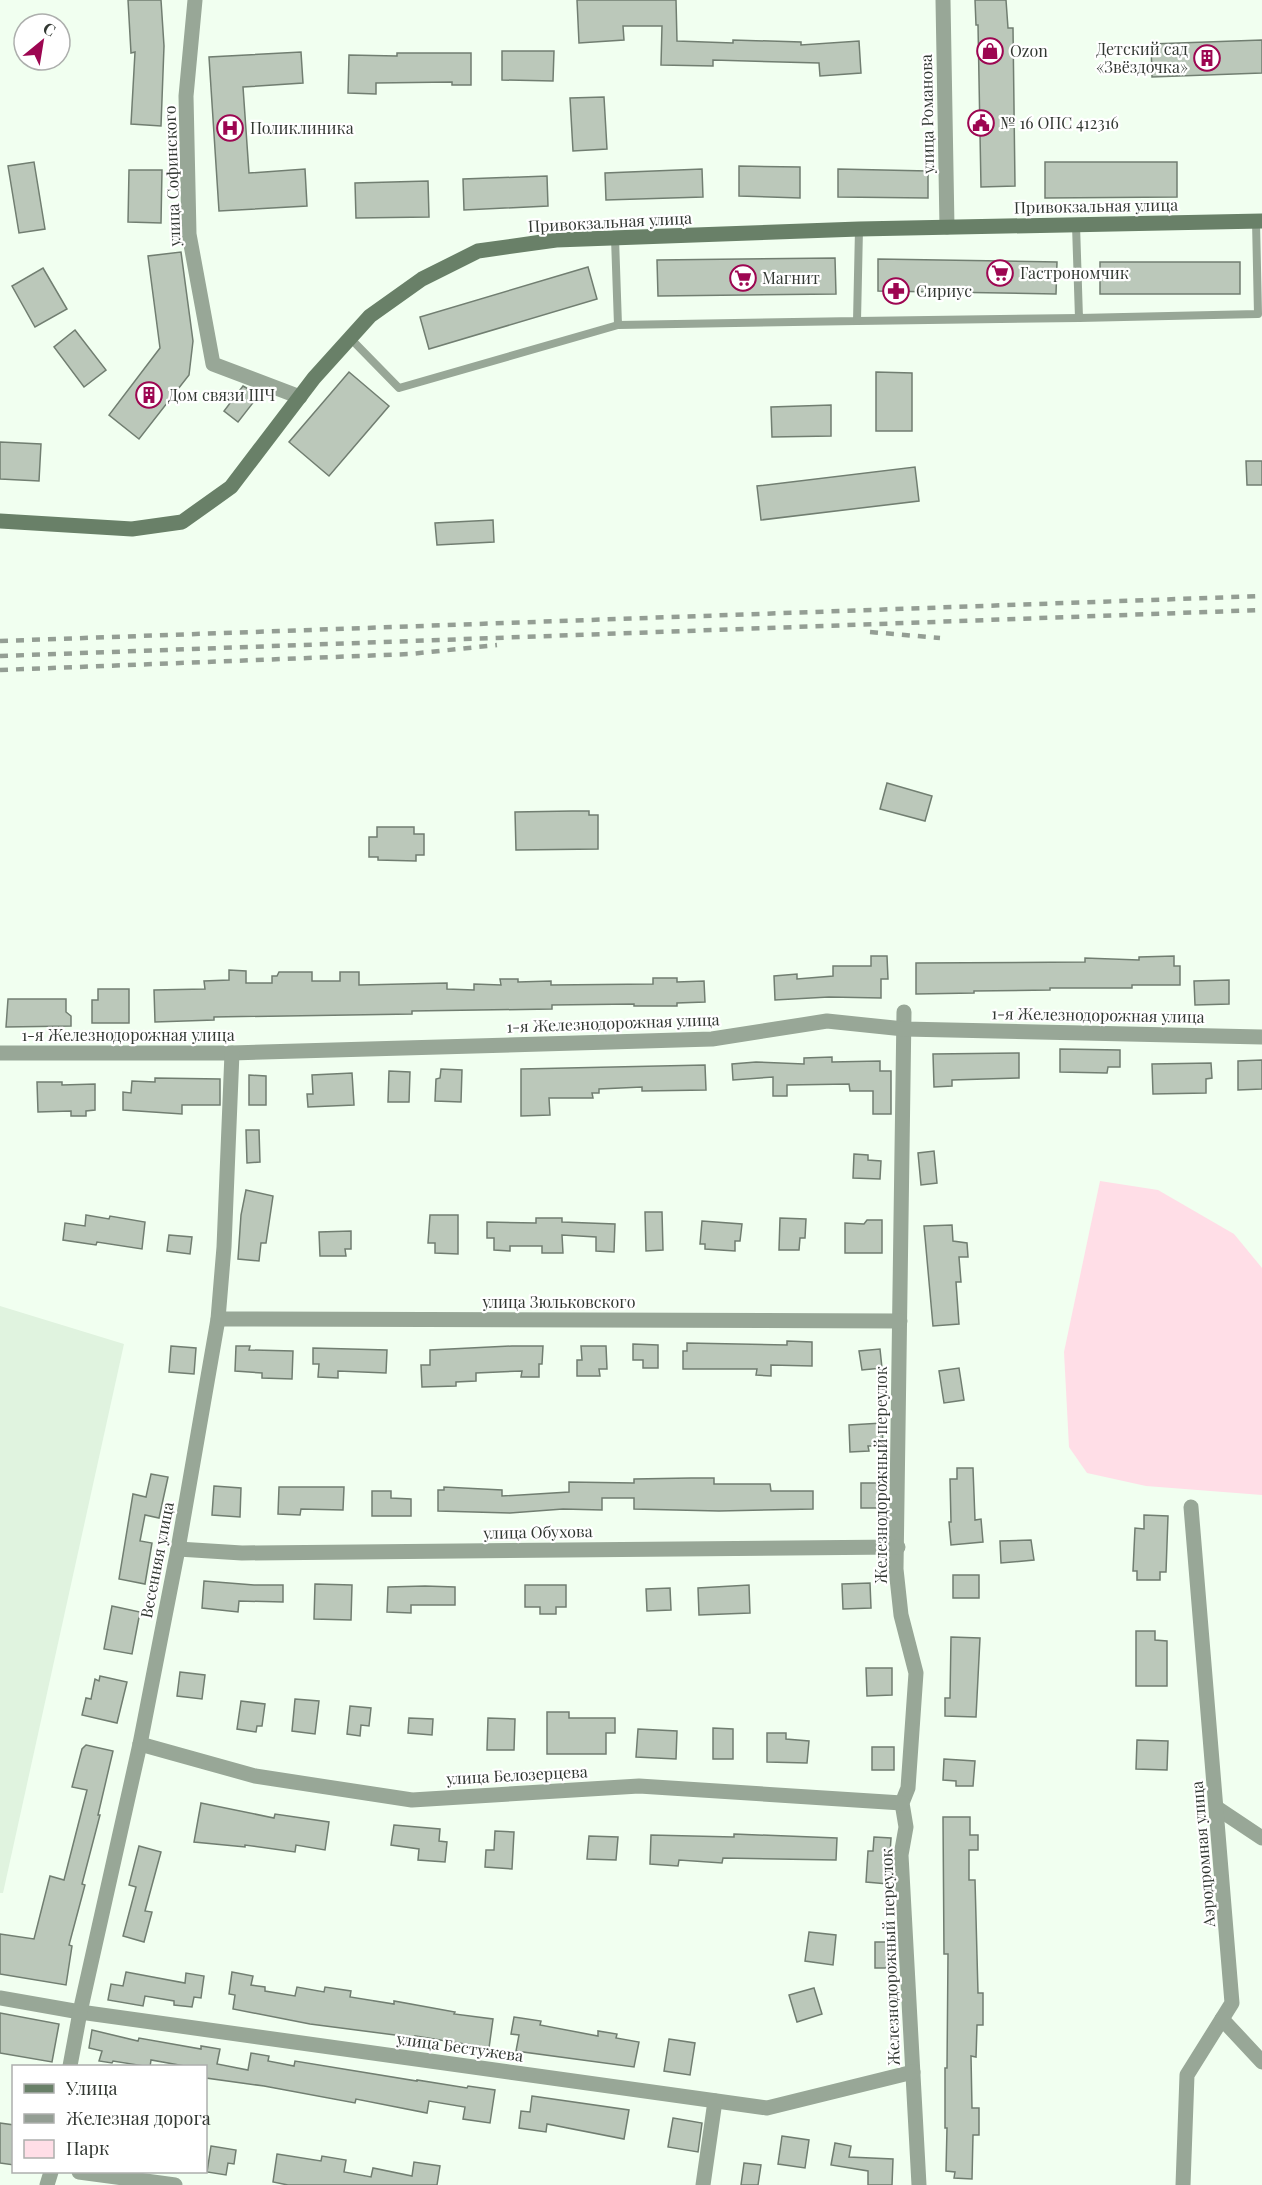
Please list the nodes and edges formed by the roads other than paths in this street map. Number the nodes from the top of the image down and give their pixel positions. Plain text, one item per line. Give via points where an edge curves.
1 (195, 0) edge
2 (943, 0) edge
3 (1259, 221) edge
4 (1076, 225) junction
5 (947, 227) junction
6 (859, 229) junction
7 (615, 238) junction
8 (1079, 318) junction
9 (857, 321) junction
10 (618, 325) junction
11 (350, 338) junction
12 (300, 397) junction
13 (0, 521) edge
14 (904, 1012) dead end
15 (904, 1029) junction
16 (1262, 1037) edge
17 (0, 1053) edge
18 (232, 1053) junction
19 (218, 1319) junction
20 (900, 1321) junction
21 (1191, 1507) dead end
22 (898, 1547) junction
23 (178, 1549) junction
24 (140, 1744) junction
25 (902, 1803) junction
26 (1217, 1808) junction
27 (1262, 1838) edge
28 (0, 1998) edge
29 (80, 2012) junction
30 (1222, 2019) junction
31 (1262, 2062) edge
32 (70, 2065) edge
33 (913, 2072) junction
34 (715, 2101) junction
35 (86, 2173) edge
36 (176, 2185) edge
37 (703, 2185) edge
38 (920, 2185) edge
39 (1183, 2185) edge

1 - 12 street, улица Софинского via 186,96 189,234 213,364
2 - 5 street, улица Романова
3 - 4 main road, Привокзальная улица
3 - 8 lane via 1258,314
4 - 5 main road, Привокзальная улица
4 - 8 lane
5 - 6 main road, Привокзальная улица
6 - 7 main road, Привокзальная улица
6 - 9 lane
7 - 10 lane
7 - 11 main road, Привокзальная улица via 556,240 478,251 422,279 370,316
8 - 9 lane
9 - 10 lane
10 - 11 lane via 399,388
11 - 12 main road, Привокзальная улица
12 - 13 main road, Привокзальная улица via 231,487 182,522 132,529
14 - 15 street, Железнодорожный переулок
15 - 16 street, 1-я Железнодорожная улица
15 - 18 street, 1-я Железнодорожная улица via 827,1021 712,1039
15 - 20 street, Железнодорожный переулок
17 - 18 street, 1-я Железнодорожная улица
18 - 19 street, Весенняя улица
19 - 20 street, улица Зюльковского
19 - 23 street, Весенняя улица
20 - 22 street, Железнодорожный переулок
21 - 26 street, Аэродромная улица
22 - 23 street, улица Обухова via 242,1553
22 - 25 street, Железнодорожный переулок via 901,1615 916,1673 908,1788
23 - 24 street, Весенняя улица
24 - 25 street, улица Белозерцева via 255,1776 412,1800 639,1786
24 - 29 street, Весенняя улица
25 - 33 street, Железнодорожный переулок via 906,1827 901,1855
26 - 27 street
26 - 30 street, Аэродромная улица via 1232,2003
28 - 29 street, улица Бестужева
29 - 32 street, Весенняя улица
29 - 34 street, улица Бестужева
30 - 31 street
30 - 39 street, Аэродромная улица via 1187,2075
33 - 34 street, улица Бестужева via 767,2108
33 - 38 street, Железнодорожный переулок
34 - 37 street
35 - 36 street

